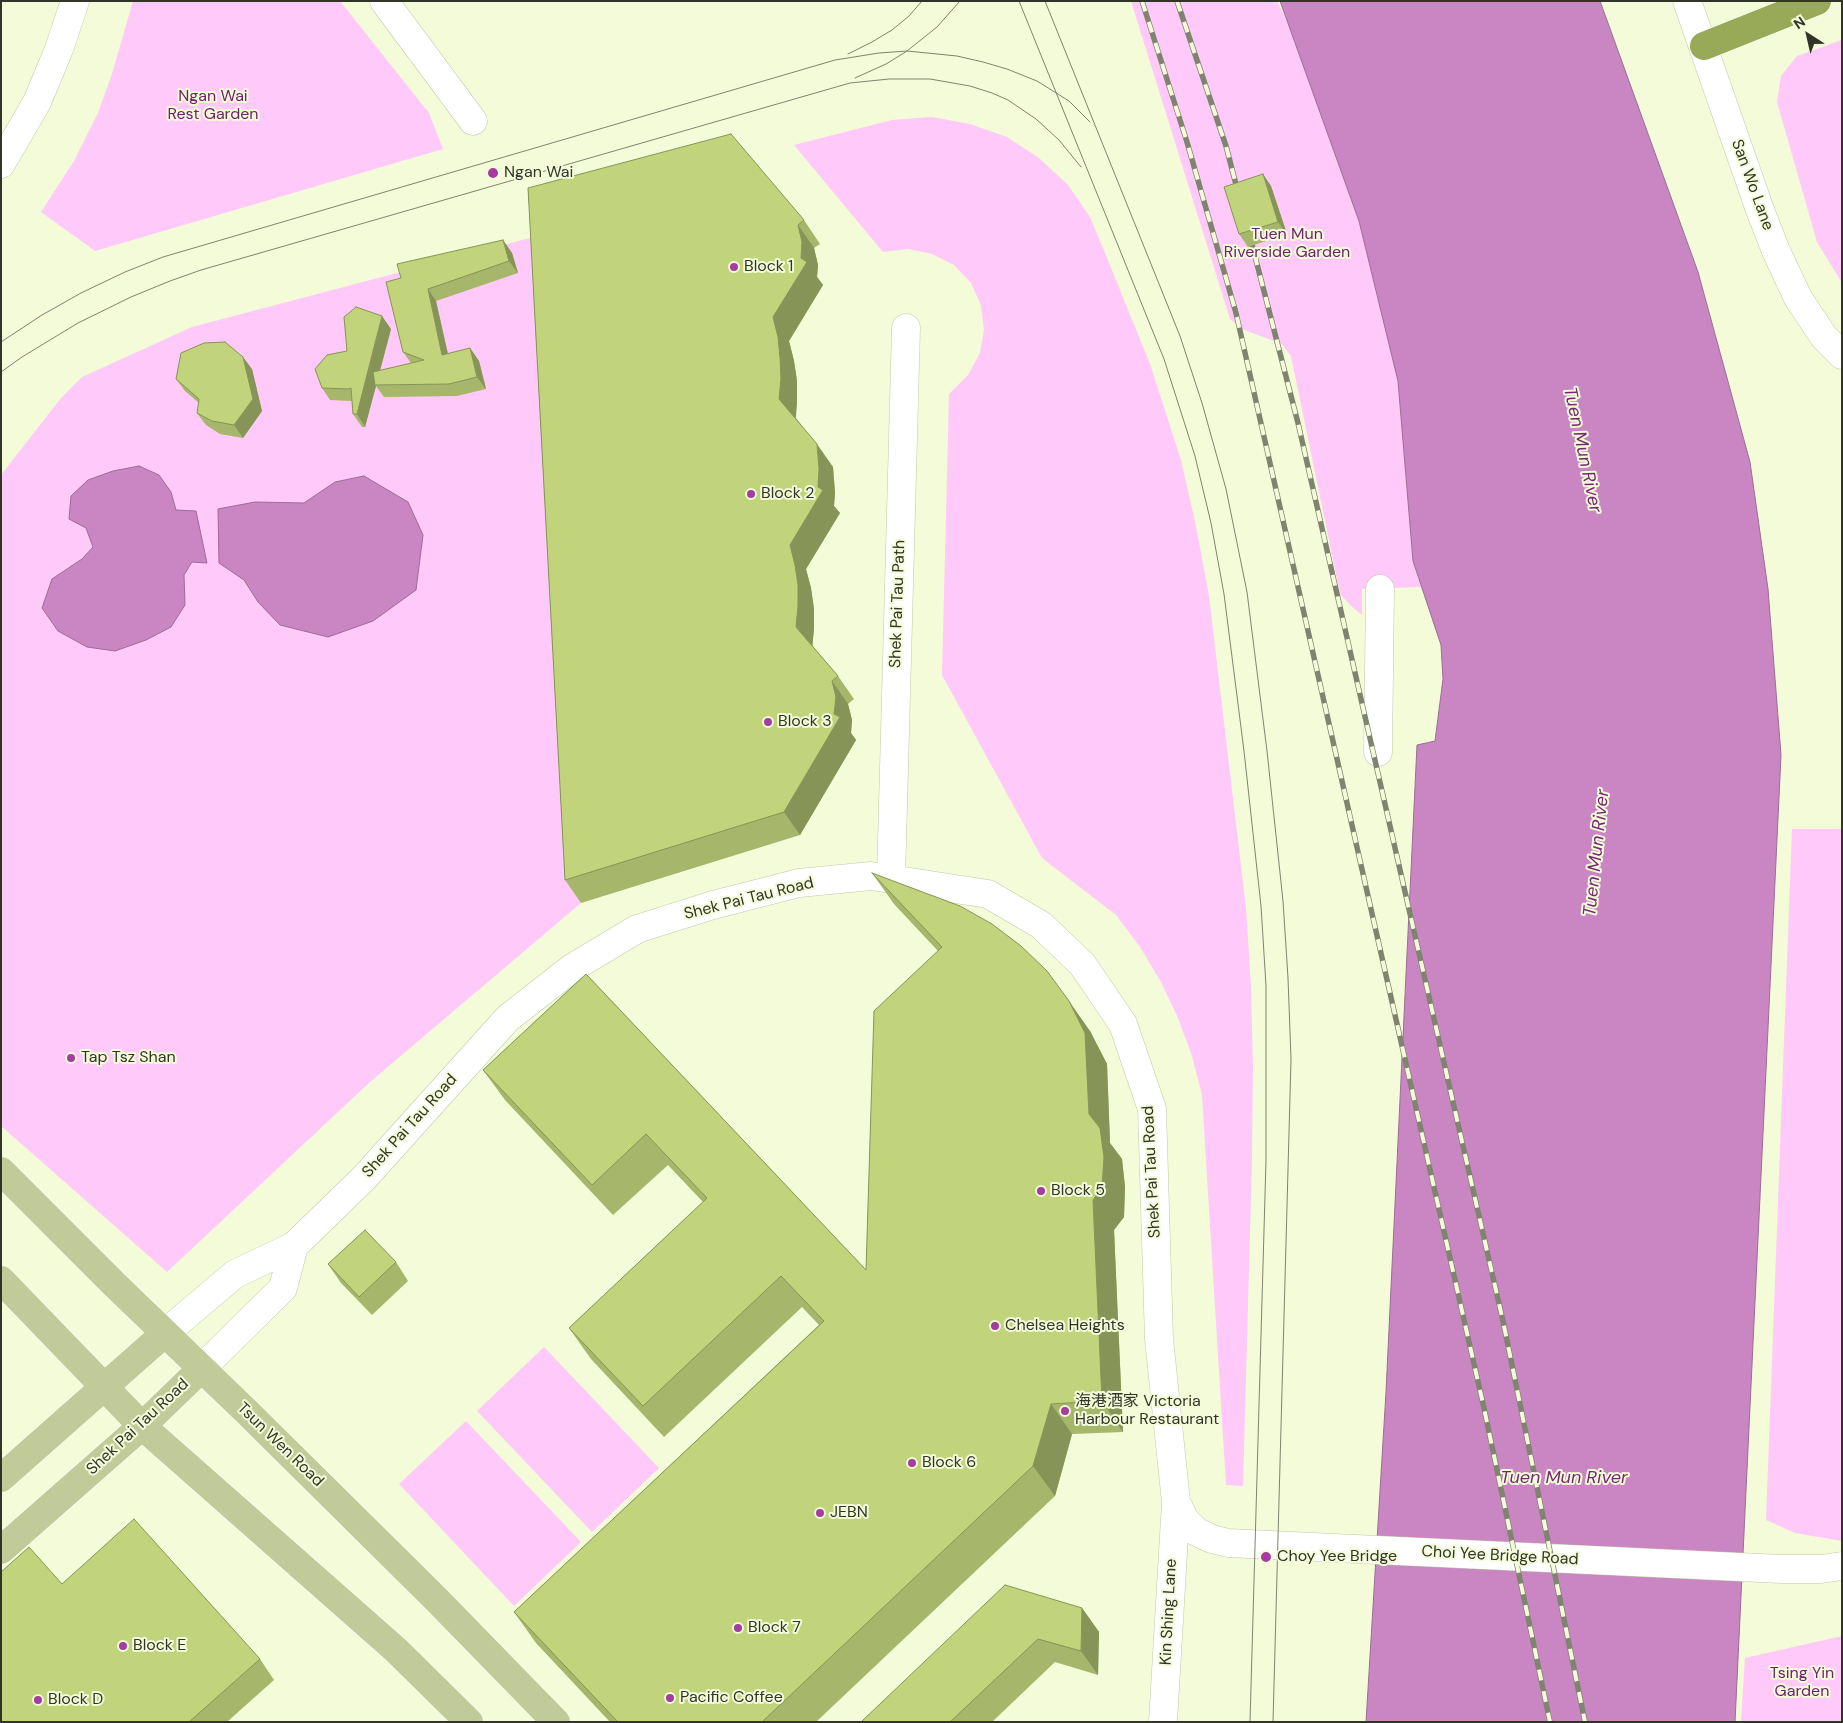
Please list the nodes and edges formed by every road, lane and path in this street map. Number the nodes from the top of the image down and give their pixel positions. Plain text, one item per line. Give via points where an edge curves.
1 (75, 1) edge
2 (384, 1) edge
3 (1688, 1) edge
4 (1817, 1) edge
5 (1704, 46) junction
6 (473, 121) dead end
7 (1, 164) edge
8 (906, 328) dead end
9 (1842, 355) edge
10 (1380, 588) dead end
11 (1378, 752) dead end
12 (891, 880) junction
13 (1, 1172) edge
14 (294, 1246) junction
15 (1, 1280) edge
16 (164, 1334) junction
17 (201, 1369) junction
18 (104, 1387) junction
19 (142, 1426) junction
20 (1, 1478) edge
21 (1176, 1502) junction
22 (1, 1550) edge
23 (1842, 1566) edge
24 (469, 1722) edge
25 (556, 1722) edge
26 (1163, 1722) edge

1 - 7 street via 60,49 36,102
2 - 6 street
3 - 5 street, San Wo Lane
4 - 5 highway
5 - 9 street, San Wo Lane via 1780,259 1798,298 1824,337
8 - 12 street, Shek Pai Tau Path
10 - 11 street
12 - 14 street, Shek Pai Tau Road via 871,876 799,883 713,905 637,929 572,968 508,1018 364,1178
12 - 21 street, Shek Pai Tau Road via 988,894 1041,924 1082,964 1123,1024 1152,1109 1160,1339
13 - 16 main road, Tsun Wen Road
14 - 16 street, Shek Pai Tau Road via 235,1274
14 - 17 street, Shek Pai Tau Road via 284,1288
15 - 18 main road
16 - 17 main road, Tsun Wen Road
16 - 18 main road, Shek Pai Tau Road
17 - 19 main road, Shek Pai Tau Road
17 - 25 main road, Tsun Wen Road via 250,1414
18 - 19 main road
18 - 20 main road, Shek Pai Tau Road
19 - 22 main road, Shek Pai Tau Road
19 - 24 main road via 396,1650
21 - 23 street, Choi Yee Bridge Road via 1197,1532 1228,1543 1782,1569
21 - 26 street, Kin Shing Lane

